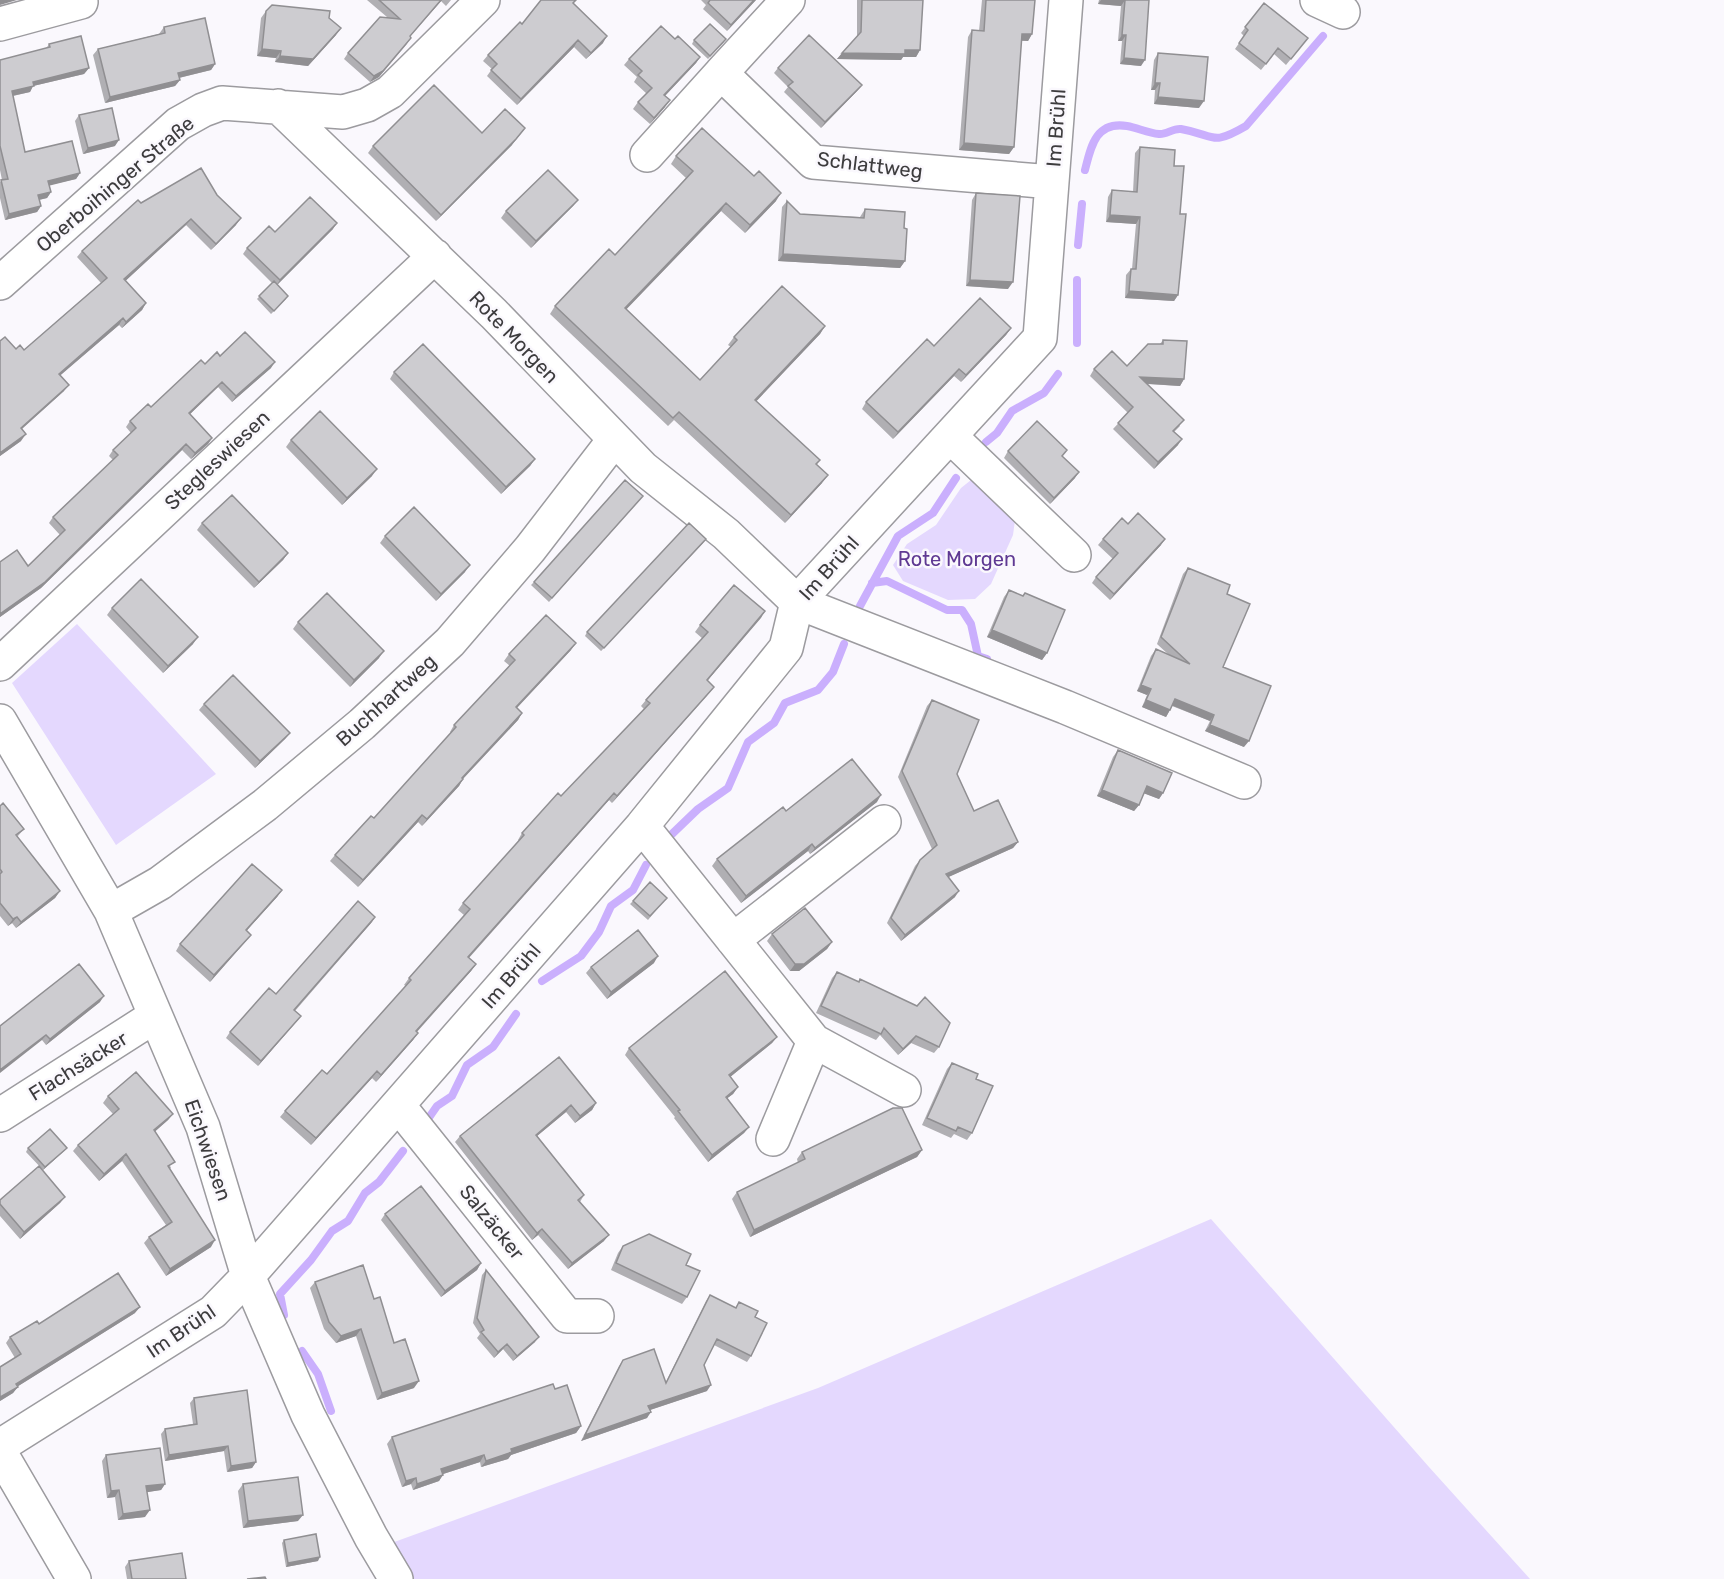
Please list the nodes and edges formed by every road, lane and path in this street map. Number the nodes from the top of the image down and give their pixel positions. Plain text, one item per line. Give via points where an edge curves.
1 (483, 0) edge
2 (788, 0) edge
3 (1066, 0) edge
4 (81, 2) dead end
5 (0, 24) edge
6 (721, 73) junction
7 (278, 106) junction
8 (647, 154) dead end
9 (1052, 182) junction
10 (435, 256) junction
11 (4, 271) edge
12 (950, 436) junction
13 (614, 440) junction
14 (1074, 555) dead end
15 (797, 602) junction
16 (0, 664) edge
17 (2, 727) edge
18 (1244, 782) dead end
19 (884, 822) dead end
20 (642, 826) junction
21 (111, 911) junction
22 (733, 940) junction
23 (155, 1016) junction
24 (813, 1041) junction
25 (904, 1090) dead end
26 (398, 1106) junction
27 (0, 1115) edge
28 (773, 1139) dead end
29 (248, 1276) junction
30 (597, 1316) dead end
31 (0, 1446) edge
32 (0, 1452) edge
33 (74, 1579) edge
34 (396, 1579) edge

1 - 7 street, Oberboihinger Straße via 390,92 367,105 343,112
2 - 6 street
3 - 9 street, Im Brühl
4 - 5 street
6 - 8 street
6 - 9 street, Schlattweg via 813,162
7 - 10 street, Rote Morgen
7 - 11 street, Oberboihinger Straße via 222,103 178,124
9 - 12 street, Im Brühl via 1040,338
10 - 13 street, Rote Morgen
10 - 16 street, Stegleswiesen
12 - 14 street
12 - 15 street, Im Brühl
13 - 15 street, Rote Morgen via 726,534
13 - 21 street, Buchhartweg via 530,549 450,642 370,717 265,805 160,882
15 - 18 street, Rote Morgen
15 - 20 street, Im Brühl via 786,648
17 - 21 street, Eichwiesen
19 - 22 street
20 - 22 street
20 - 26 street, Im Brühl
21 - 23 street, Eichwiesen
22 - 24 street
23 - 27 street, Flachsäcker
23 - 29 street, Eichwiesen via 203,1127
24 - 25 street
24 - 28 street
26 - 29 street, Im Brühl
26 - 30 street, Salzäcker via 567,1316
29 - 31 street, Im Brühl via 213,1312
29 - 34 street, Eichwiesen via 309,1415
32 - 33 street

